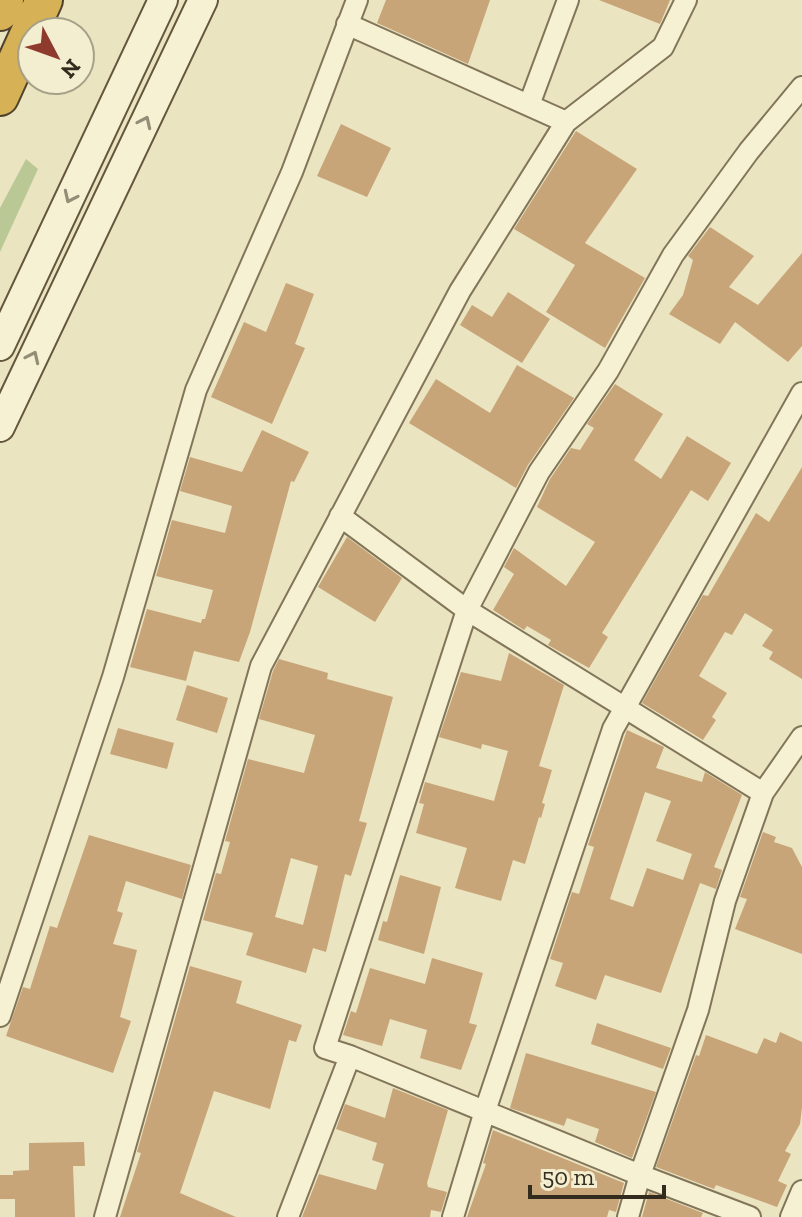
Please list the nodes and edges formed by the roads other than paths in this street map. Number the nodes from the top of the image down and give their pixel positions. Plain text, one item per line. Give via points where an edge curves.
1 (5, 0) edge
2 (44, 0) edge
3 (163, 0) edge
4 (203, 0) edge
5 (357, 0) edge
6 (568, 0) edge
7 (686, 0) edge
8 (0, 12) edge
9 (347, 24) junction
10 (802, 87) edge
11 (0, 97) edge
12 (529, 105) junction
13 (566, 122) junction
14 (0, 346) edge
15 (802, 393) edge
16 (0, 427) edge
17 (340, 516) junction
18 (467, 610) junction
19 (627, 707) junction
20 (802, 737) edge
21 (763, 793) junction
22 (0, 1016) edge
23 (350, 1056) junction
24 (485, 1111) junction
25 (640, 1175) junction
26 (802, 1191) edge
27 (105, 1217) edge
28 (288, 1217) edge
29 (453, 1217) edge
30 (628, 1217) edge
31 (750, 1217) edge
32 (791, 1217) edge

1 - 8 highway
2 - 11 highway
3 -> 14 main road
16 -> 4 main road
5 - 9 street
6 - 12 street
7 - 13 street via 663,47
9 - 12 street
9 - 22 street via 292,172 196,390 113,677
10 - 18 street via 673,255 608,371 539,472
12 - 13 street
13 - 17 street via 460,291
15 - 19 street
17 - 18 street
17 - 27 street via 261,666
18 - 19 street
18 - 23 street via 325,1048
19 - 21 street
19 - 24 street via 613,729
20 - 21 street
21 - 25 street via 725,901 698,1010
23 - 24 street
23 - 28 street
24 - 25 street
24 - 29 street
25 - 30 street
25 - 31 street
26 - 32 street

